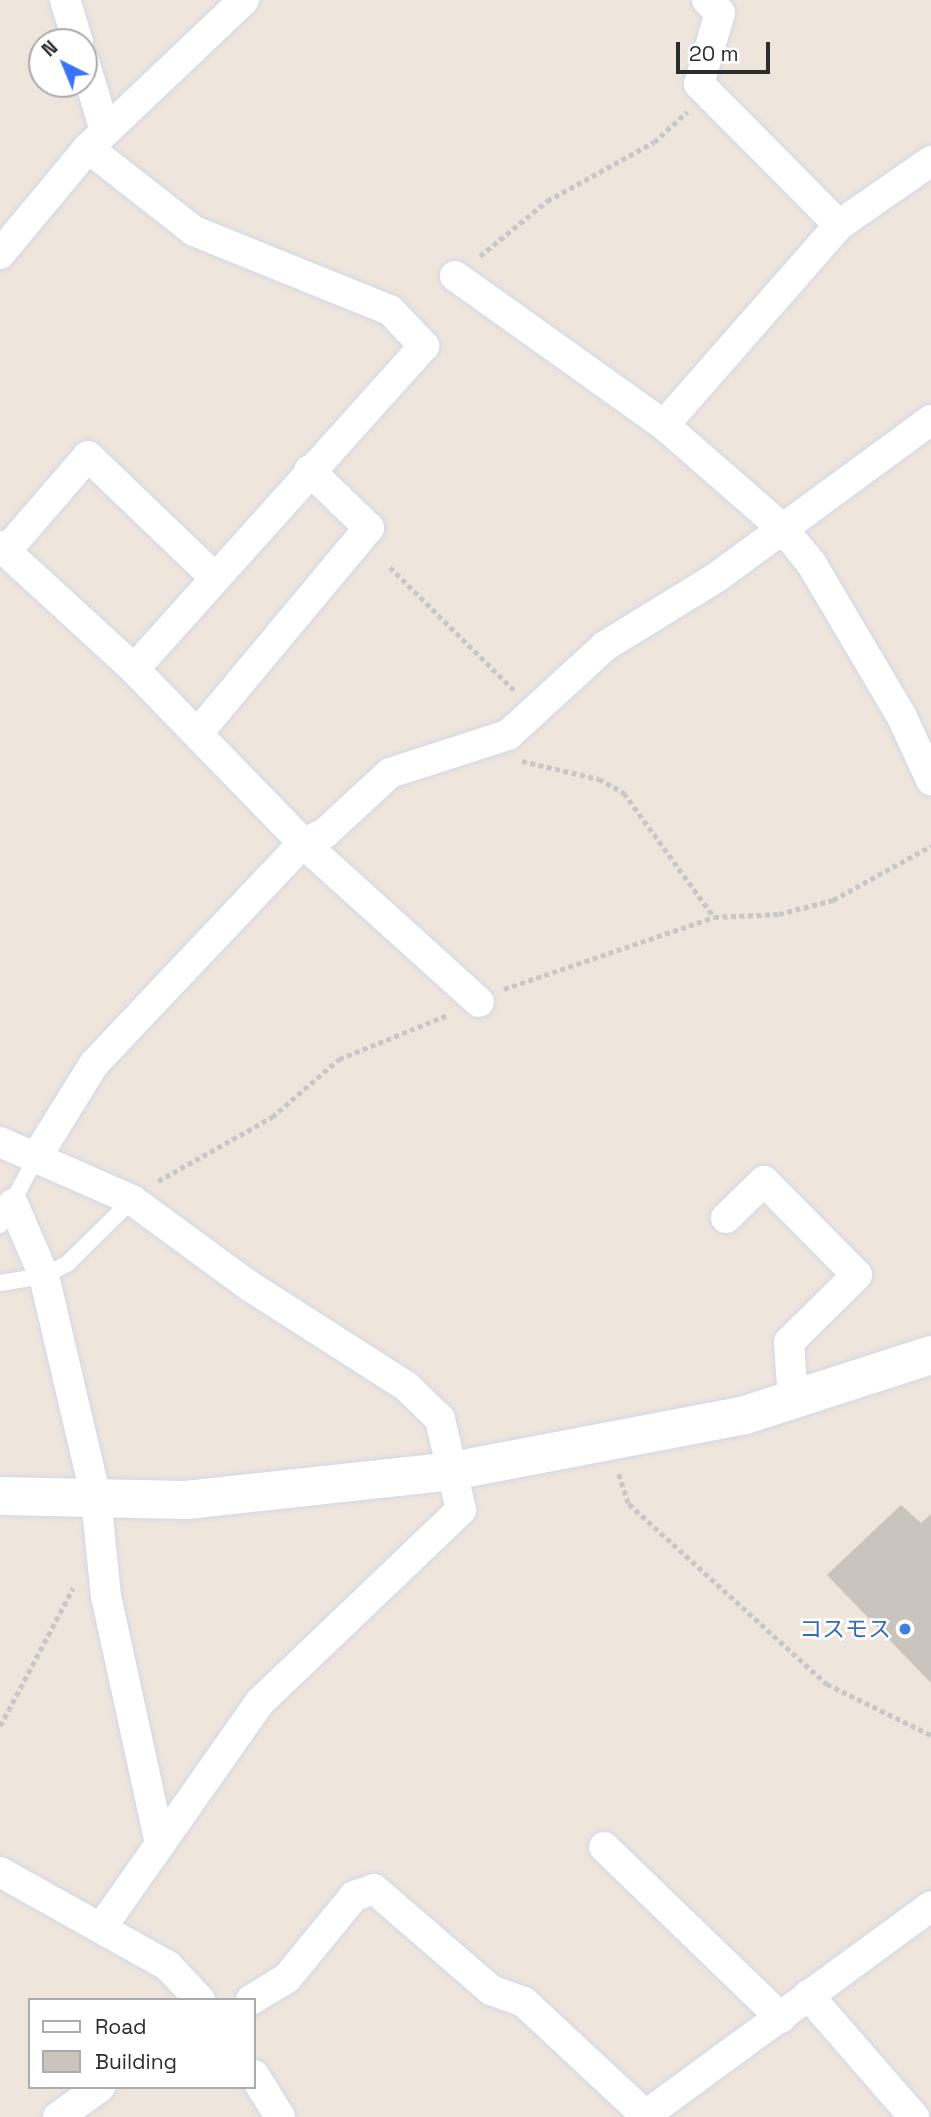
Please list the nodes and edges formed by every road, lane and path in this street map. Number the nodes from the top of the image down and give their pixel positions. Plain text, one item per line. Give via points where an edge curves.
1 (65, 0) edge
2 (244, 0) edge
3 (707, 0) edge
4 (74, 28) edge
5 (709, 92) junction
6 (90, 98) edge
7 (97, 139) junction
8 (931, 161) edge
9 (839, 225) junction
10 (0, 254) edge
11 (455, 276) joint
12 (931, 420) edge
13 (664, 425) junction
14 (309, 470) junction
15 (782, 528) junction
16 (3, 549) edge
17 (390, 567) dead end
18 (212, 575) junction
19 (134, 668) junction
20 (535, 710) junction
21 (198, 733) junction
22 (493, 740) junction
23 (931, 780) edge
24 (303, 843) junction
25 (931, 846) edge
26 (714, 917) junction
27 (479, 1002) junction
28 (0, 1142) edge
29 (37, 1156) junction
30 (132, 1200) junction
31 (7, 1214) edge
32 (726, 1218) dead end
33 (44, 1276) junction
34 (0, 1283) edge
35 (931, 1354) edge
36 (793, 1400) junction
37 (608, 1444) junction
38 (452, 1471) junction
39 (0, 1496) edge
40 (96, 1498) junction
41 (75, 1584) dead end
42 (0, 1726) edge
43 (931, 1735) edge
44 (160, 1844) junction
45 (604, 1847) dead end
46 (0, 1872) edge
47 (931, 1906) edge
48 (103, 1925) junction
49 (808, 1995) junction
50 (198, 1998) edge
51 (254, 1998) edge
52 (781, 2018) junction
53 (256, 2078) edge
54 (97, 2089) edge
55 (644, 2116) edge
56 (58, 2117) edge
57 (281, 2117) edge
58 (914, 2117) edge

1 - 4 street
2 - 7 street
3 - 5 street via 720,13 699,84
5 - 9 street
5 - 11 path via 654,142 547,201
6 - 7 street
7 - 10 street
7 - 14 street via 194,230 390,310 424,346
8 - 9 street
9 - 13 street
11 - 13 street
12 - 15 street
13 - 15 street
14 - 18 street
14 - 21 street via 369,528
15 - 20 street via 605,646
15 - 23 street via 811,563 901,715
16 - 18 street via 88,456
16 - 19 street
17 - 20 path
18 - 19 street
19 - 21 street
20 - 22 street
21 - 24 street
22 - 24 street via 390,773 325,833
22 - 26 path via 539,769 599,779 624,793
24 - 27 street
24 - 29 street via 94,1064
25 - 26 path via 833,901 779,914
26 - 27 path via 517,983
27 - 30 path via 339,1059 272,1117 179,1166
28 - 29 street
29 - 30 street
29 - 31 lane
30 - 33 lane via 68,1263
30 - 38 street via 248,1285 406,1387 440,1419
31 - 33 street
32 - 36 street via 764,1181 857,1275 789,1342
33 - 34 lane
33 - 40 street
35 - 36 street
36 - 37 street
37 - 38 street
37 - 43 path via 629,1504 827,1684
38 - 40 street via 186,1500
38 - 44 street via 461,1510 454,1519 260,1702
39 - 40 street
40 - 44 street via 106,1596
41 - 42 path
44 - 48 street
45 - 52 street
46 - 48 street
47 - 49 street
48 - 50 street via 168,1966
49 - 52 street
49 - 58 street
51 - 55 street via 287,1978 354,1896 374,1889 491,1990 524,2002
52 - 55 street
53 - 57 street
54 - 56 street

